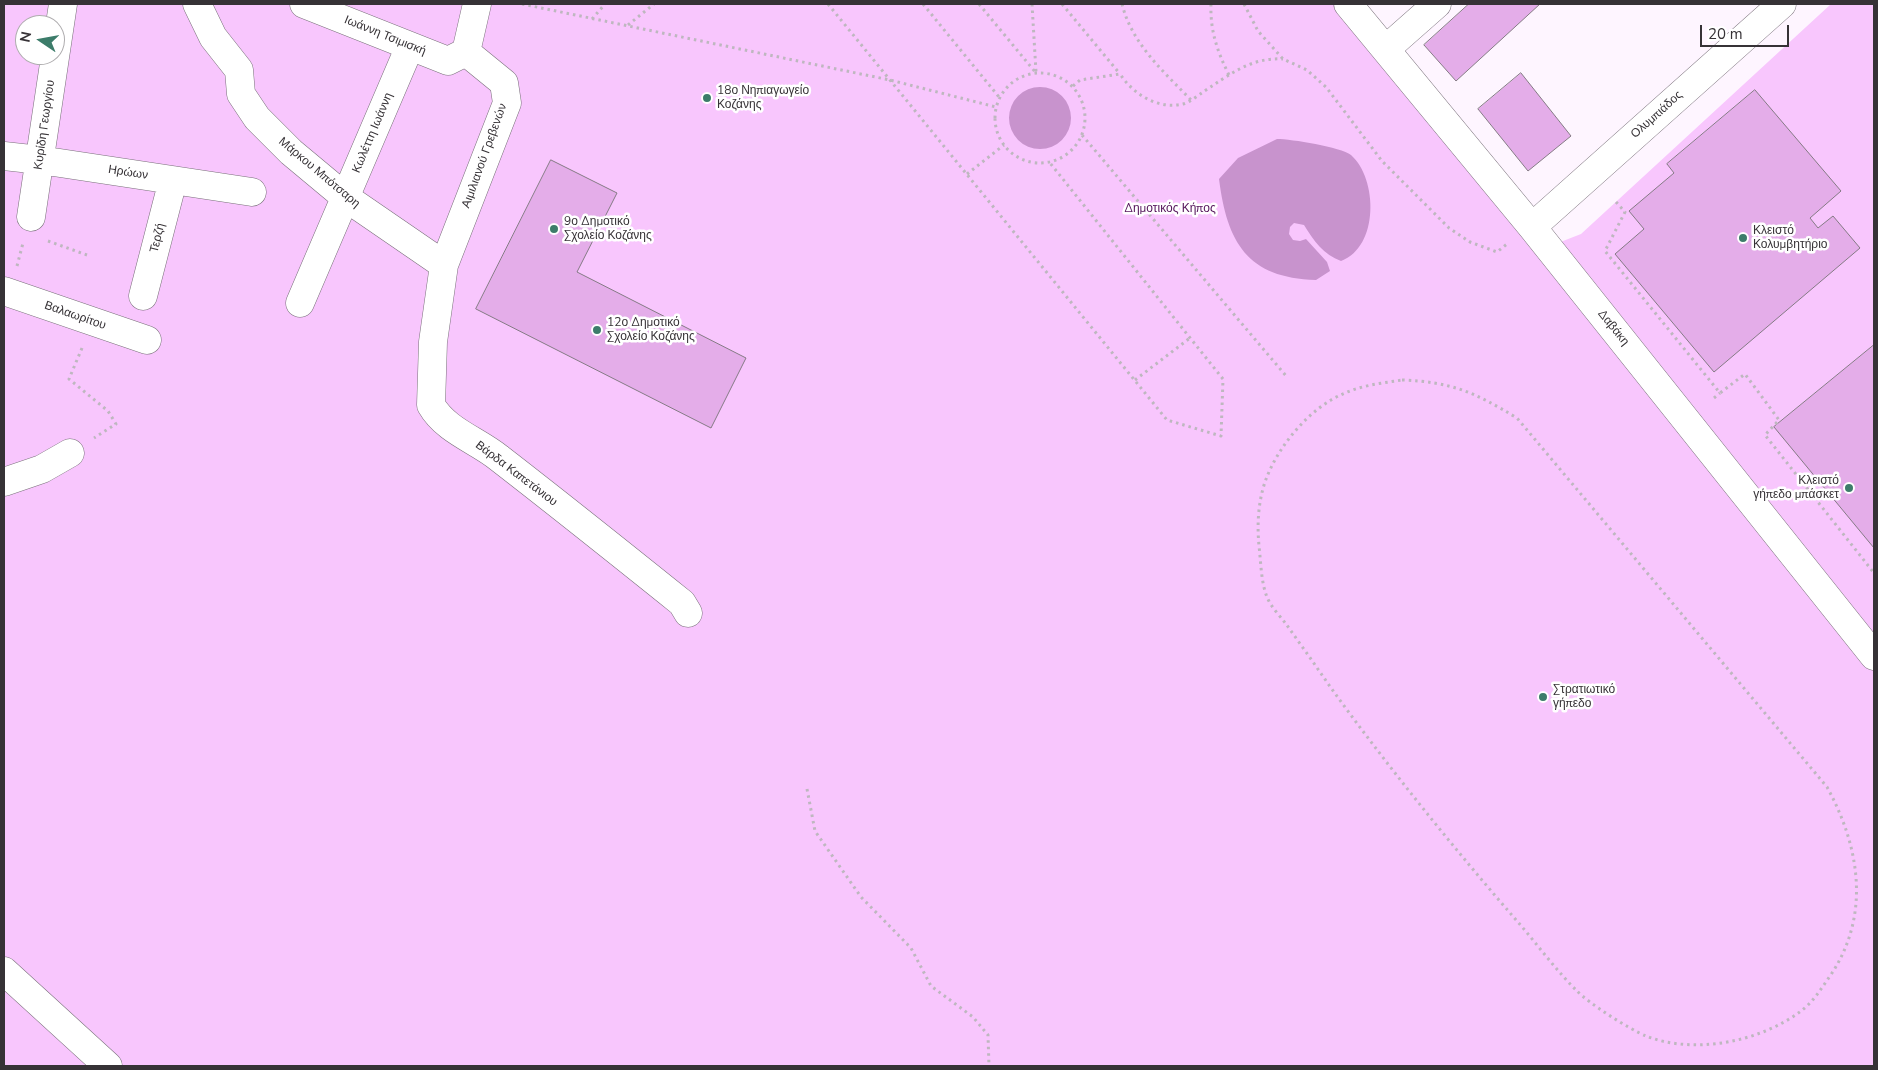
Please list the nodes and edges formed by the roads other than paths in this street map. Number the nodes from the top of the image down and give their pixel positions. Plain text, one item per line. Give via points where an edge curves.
1 (63, 4) edge
2 (196, 4) edge
3 (304, 4) edge
4 (477, 4) edge
5 (1348, 4) edge
6 (1437, 4) edge
7 (1782, 4) edge
8 (410, 46) junction
9 (1386, 49) junction
10 (466, 52) junction
11 (4, 156) edge
12 (40, 160) junction
13 (173, 180) junction
14 (252, 192) dead end
15 (345, 197) junction
16 (29, 225) road end
17 (1532, 227) junction
18 (444, 265) junction
19 (6, 292) edge
20 (143, 296) dead end
21 (300, 303) dead end
22 (147, 340) dead end
23 (70, 453) road end
24 (4, 482) edge
25 (688, 613) dead end
26 (1874, 656) edge
27 (4, 971) edge
28 (108, 1066) edge

1 - 12 street, Κυρίδη Γεωργίου
2 - 15 street, Μάρκου Μπότσαρη via 214,37 239,70 241,94 257,118
3 - 8 street, Ιωάννη Τσιμισκή
4 - 10 street
5 - 9 street, Δαβάκη
6 - 9 street
7 - 17 street, Ολυμπιάδος
8 - 10 street, Ιωάννη Τσιμισκή via 448,61
8 - 15 street, Κωλέττη Ιωάννη
9 - 17 street, Δαβάκη
10 - 18 street, Αιμιλιανού Γρεβενών via 504,83 507,103
11 - 12 street, Ηρώων
12 - 13 street, Ηρώων
12 - 16 street, Κυρίδη Γεωργίου
13 - 14 street, Ηρώων
13 - 20 street, Τερζή
15 - 18 street, Μάρκου Μπότσαρη
15 - 21 street, Κωλέττη Ιωάννη
17 - 26 street, Δαβάκη
18 - 25 street, Βάρδα Καπετάνιου via 431,370 431,405 436,414 451,428 504,462 682,603
19 - 22 street, Βαλαωρίτου
23 - 24 street via 42,469
27 - 28 street

